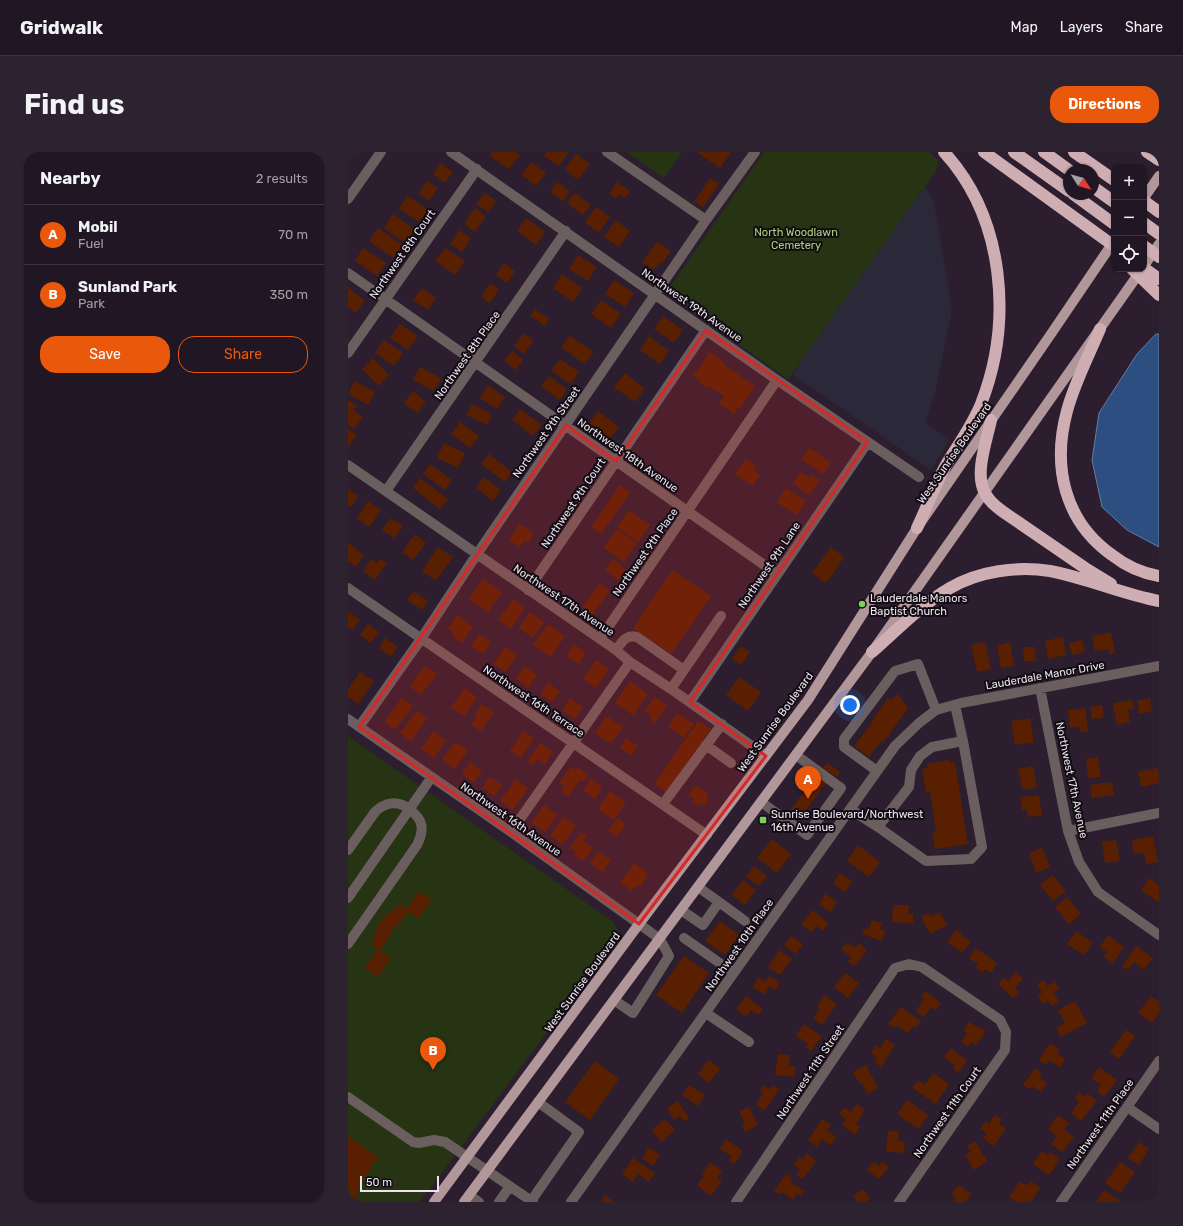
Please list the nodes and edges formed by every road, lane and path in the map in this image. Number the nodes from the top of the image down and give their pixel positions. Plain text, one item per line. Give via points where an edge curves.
1 (381, 152) edge
2 (451, 152) edge
3 (607, 152) edge
4 (755, 152) edge
5 (944, 152) edge
6 (984, 152) edge
7 (1014, 152) edge
8 (1044, 152) edge
9 (1074, 152) edge
10 (1147, 152) edge
11 (1159, 160) edge
12 (1063, 166) edge
13 (477, 169) junction
14 (1159, 176) edge
15 (1111, 178) edge
16 (1063, 187) edge
17 (1099, 191) edge
18 (1147, 194) edge
19 (348, 199) edge
20 (1081, 200) edge
21 (1111, 200) edge
22 (1147, 204) edge
23 (1159, 212) edge
24 (706, 220) junction
25 (1111, 222) edge
26 (1147, 225) edge
27 (1093, 230) junction
28 (566, 231) junction
29 (1159, 234) edge
30 (1111, 244) edge
31 (1159, 244) edge
32 (1111, 245) edge
33 (1111, 248) edge
34 (1147, 248) edge
35 (1159, 257) edge
36 (1147, 261) edge
37 (1147, 270) edge
38 (1135, 272) edge
39 (1139, 272) edge
40 (348, 273) edge
41 (1159, 279) edge
42 (656, 295) junction
43 (1159, 295) edge
44 (385, 299) junction
45 (1100, 328) junction
46 (706, 330) junction
47 (348, 353) edge
48 (476, 362) junction
49 (777, 380) junction
50 (991, 420) junction
51 (566, 425) junction
52 (868, 442) junction
53 (616, 461) junction
54 (348, 465) edge
55 (919, 477) dead end
56 (386, 491) junction
57 (984, 492) junction
58 (687, 512) junction
59 (917, 528) junction
60 (477, 554) junction
61 (777, 574) junction
62 (1159, 576) edge
63 (348, 588) edge
64 (528, 590) junction
65 (1124, 591) junction
66 (1159, 601) edge
67 (721, 616) dead end
68 (421, 639) junction
69 (600, 639) junction
70 (616, 650) junction
71 (872, 652) junction
72 (630, 662) junction
73 (1159, 666) edge
74 (684, 670) junction
75 (1040, 688) junction
76 (671, 689) junction
77 (690, 702) junction
78 (955, 705) junction
79 (936, 710) junction
80 (348, 719) edge
81 (722, 724) junction
82 (359, 727) junction
83 (963, 741) junction
84 (574, 743) junction
85 (706, 745) junction
86 (796, 755) junction
87 (766, 756) junction
88 (731, 763) dead end
89 (877, 771) junction
90 (431, 778) junction
91 (761, 802) junction
92 (663, 804) junction
93 (409, 808) junction
94 (850, 809) junction
95 (1159, 814) edge
96 (878, 827) junction
97 (1068, 831) junction
98 (512, 832) junction
99 (707, 835) junction
100 (348, 850) edge
101 (698, 887) junction
102 (348, 898) edge
103 (719, 902) junction
104 (681, 910) junction
105 (745, 922) dead end
106 (639, 924) junction
107 (1159, 935) edge
108 (684, 938) dead end
109 (660, 939) junction
110 (348, 944) edge
111 (734, 973) junction
112 (614, 1000) junction
113 (706, 1013) junction
114 (1006, 1032) joint
115 (749, 1042) dead end
116 (1159, 1061) edge
117 (348, 1097) edge
118 (538, 1102) junction
119 (1127, 1107) junction
120 (1159, 1129) edge
121 (468, 1157) junction
122 (487, 1170) junction
123 (510, 1186) junction
124 (466, 1198) edge
125 (532, 1201) edge
126 (434, 1202) edge
127 (479, 1202) edge
128 (499, 1202) edge
129 (571, 1202) edge
130 (736, 1202) edge
131 (898, 1202) edge
132 (1061, 1202) edge

1 - 19 street
2 - 13 street, Northwest 19th Avenue
3 - 24 street
4 - 24 street, Northwest 9th Street
5 - 59 highway via 973,194 988,233 995,257 999,321 991,370 980,404 946,466
6 - 27 highway
7 - 16 highway
8 - 12 highway
9 - 15 highway
10 - 11 highway
13 - 28 street, Northwest 19th Avenue
13 - 44 street, Northwest 8th Court
14 - 18 main road
17 - 21 highway
20 - 25 highway
22 - 23 highway
24 - 42 street, Northwest 9th Street
26 - 29 highway
27 - 30 highway
27 - 33 highway
28 - 42 street, Northwest 19th Avenue
28 - 48 street, Northwest 8th Place
31 - 36 main road
32 - 50 main road, West Sunrise Boulevard
34 - 35 highway
37 - 41 highway
38 - 43 highway
39 - 45 main road
40 - 44 street, Northwest 18th Avenue
42 - 46 street, Northwest 19th Avenue
42 - 51 street, Northwest 9th Street
44 - 47 street, Northwest 8th Court
44 - 48 street, Northwest 18th Avenue
45 - 57 main road
45 - 62 highway via 1067,411 1061,445 1063,481 1075,514 1097,544 1127,565
46 - 49 street, Northwest 19th Avenue
46 - 53 street, Northwest 9th Court
48 - 51 street, Northwest 18th Avenue
48 - 56 street, Northwest 8th Place
49 - 52 street, Northwest 19th Avenue
49 - 58 street, Northwest 9th Place
50 - 57 highway via 982,461
50 - 59 main road, West Sunrise Boulevard
51 - 53 street, Northwest 18th Avenue
51 - 60 street, Northwest 9th Street
52 - 55 street, Northwest 19th Avenue
52 - 61 street, Northwest 9th Lane
53 - 58 street, Northwest 18th Avenue
53 - 64 street, Northwest 9th Court
54 - 56 street, Northwest 17th Avenue
56 - 60 street, Northwest 17th Avenue
57 - 65 highway via 1002,511 1088,570
57 - 71 main road
58 - 61 street, Northwest 18th Avenue
58 - 69 street, Northwest 9th Place
59 - 87 main road, West Sunrise Boulevard via 808,700
60 - 64 street, Northwest 17th Avenue
60 - 68 street, Northwest 9th Street
61 - 77 street, Northwest 9th Lane
63 - 68 street, Northwest 16th Terrace
64 - 69 street, Northwest 17th Avenue
65 - 66 highway
65 - 71 highway via 1050,572 1024,569 983,575 958,584 939,595
67 - 74 street
68 - 82 street, Northwest 9th Street
68 - 84 street, Northwest 16th Terrace
69 - 70 street, Northwest 17th Avenue
70 - 72 street, Northwest 17th Avenue
70 - 74 street via 625,638 637,637
71 - 86 main road
72 - 76 street, Northwest 17th Avenue
72 - 84 street
73 - 75 street, Lauderdale Manor Drive
74 - 76 street
75 - 78 street, Lauderdale Manor Drive
75 - 97 street, Northwest 17th Avenue
76 - 77 street, Northwest 17th Avenue
77 - 81 street, Northwest 17th Avenue
78 - 79 street, Lauderdale Manor Drive
78 - 83 street
79 - 89 street, Northwest 10th Place via 895,746
79 - 89 street via 918,664 895,671 844,739 844,747
80 - 82 street, Northwest 16th Avenue
81 - 85 street
81 - 87 street, Northwest 17th Avenue
82 - 90 street, Northwest 16th Avenue
83 - 96 street via 932,747 920,756 911,770 909,786
83 - 96 street via 982,847 971,859 926,861
84 - 92 street, Northwest 16th Terrace
84 - 98 street
85 - 88 street
85 - 92 street
86 - 91 main road
86 - 91 street via 841,788 807,835
87 - 99 main road, West Sunrise Boulevard
89 - 94 street, Northwest 10th Place
90 - 93 street
90 - 98 street, Northwest 16th Avenue
91 - 101 main road
92 - 99 street, Northwest 16th Terrace
93 - 100 street via 402,804 380,807
93 - 102 street
93 - 110 street via 418,815 421,823 420,838
94 - 96 street
94 - 111 street, Northwest 10th Place
95 - 97 street
97 - 107 street, Northwest 17th Avenue via 1079,862 1098,892
98 - 106 street, Northwest 16th Avenue
99 - 106 main road, West Sunrise Boulevard
101 - 103 street
101 - 104 main road
103 - 104 street via 703,925
103 - 105 street
104 - 109 main road
106 - 109 street, Northwest 16th Avenue
106 - 121 main road, West Sunrise Boulevard
108 - 111 street
109 - 112 main road
109 - 112 street via 669,956 633,1013
111 - 113 street, Northwest 10th Place
112 - 118 main road
113 - 115 street
113 - 129 street, Northwest 10th Place
114 - 130 street, Northwest 11th Street via 1000,1020 922,967 909,964 895,968
114 - 131 street, Northwest 11th Court via 1005,1050
116 - 119 street, Northwest 11th Place
117 - 121 street via 413,1142 445,1142
118 - 122 main road
118 - 125 street via 579,1132
119 - 120 street
119 - 132 street, Northwest 11th Place
121 - 122 street
121 - 126 main road, West Sunrise Boulevard
122 - 123 street
122 - 124 main road
123 - 125 street
123 - 128 street
124 - 127 street

